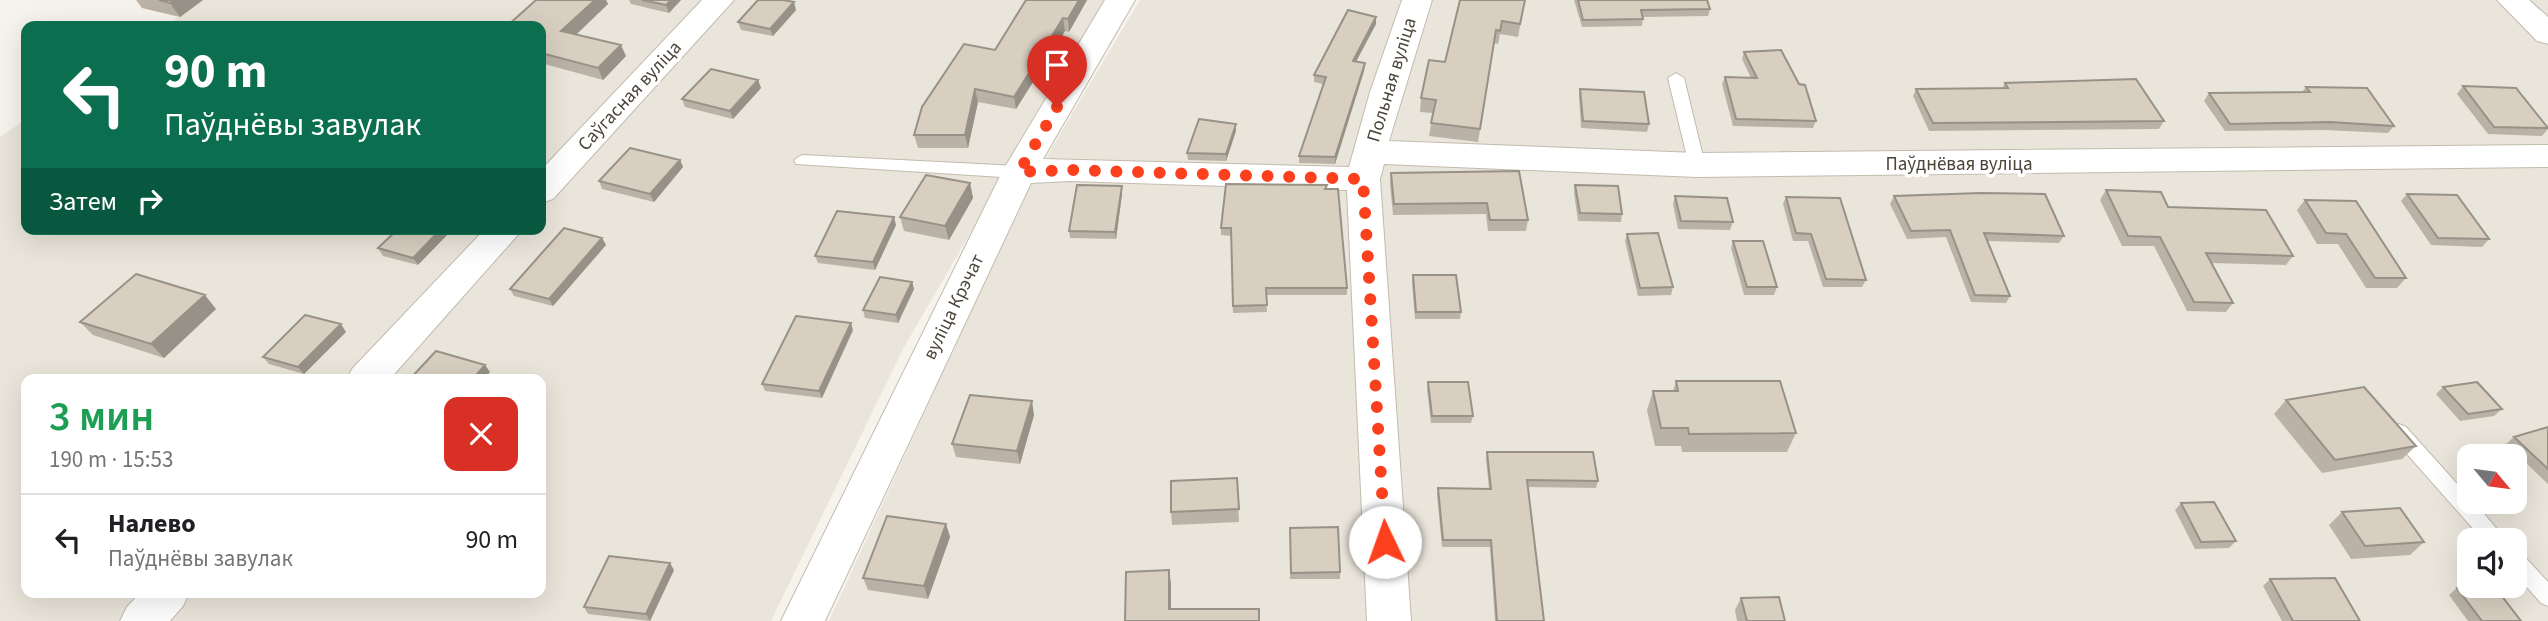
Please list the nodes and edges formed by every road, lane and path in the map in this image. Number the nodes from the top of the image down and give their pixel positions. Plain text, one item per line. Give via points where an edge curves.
1 (719, 0) edge
2 (1120, 0) edge
3 (1417, 0) edge
4 (2512, 0) edge
5 (2548, 34) edge
6 (1676, 78) dead end
7 (2548, 156) edge
8 (802, 160) dead end
9 (1366, 166) junction
10 (1697, 166) junction
11 (1019, 172) junction
12 (546, 186) edge
13 (500, 235) edge
14 (372, 374) edge
15 (2388, 420) edge
16 (2485, 528) edge
17 (2527, 573) edge
18 (2548, 597) edge
19 (163, 598) edge
20 (142, 621) edge
21 (803, 621) edge
22 (1389, 621) edge

1 - 12 street, Саўгасная вуліца
2 - 11 street, вуліца Крэчат
3 - 9 street, Польная вуліца
4 - 5 street
6 - 10 lane
7 - 10 street, Паўднёвая вуліца
8 - 11 lane
9 - 10 street, Паўднёвая вуліца
9 - 11 street, Паўднёвая вуліца
9 - 22 street, Польная вуліца
11 - 21 street, вуліца Крэчат
13 - 14 street
15 - 16 lane
17 - 18 lane
19 - 20 street

